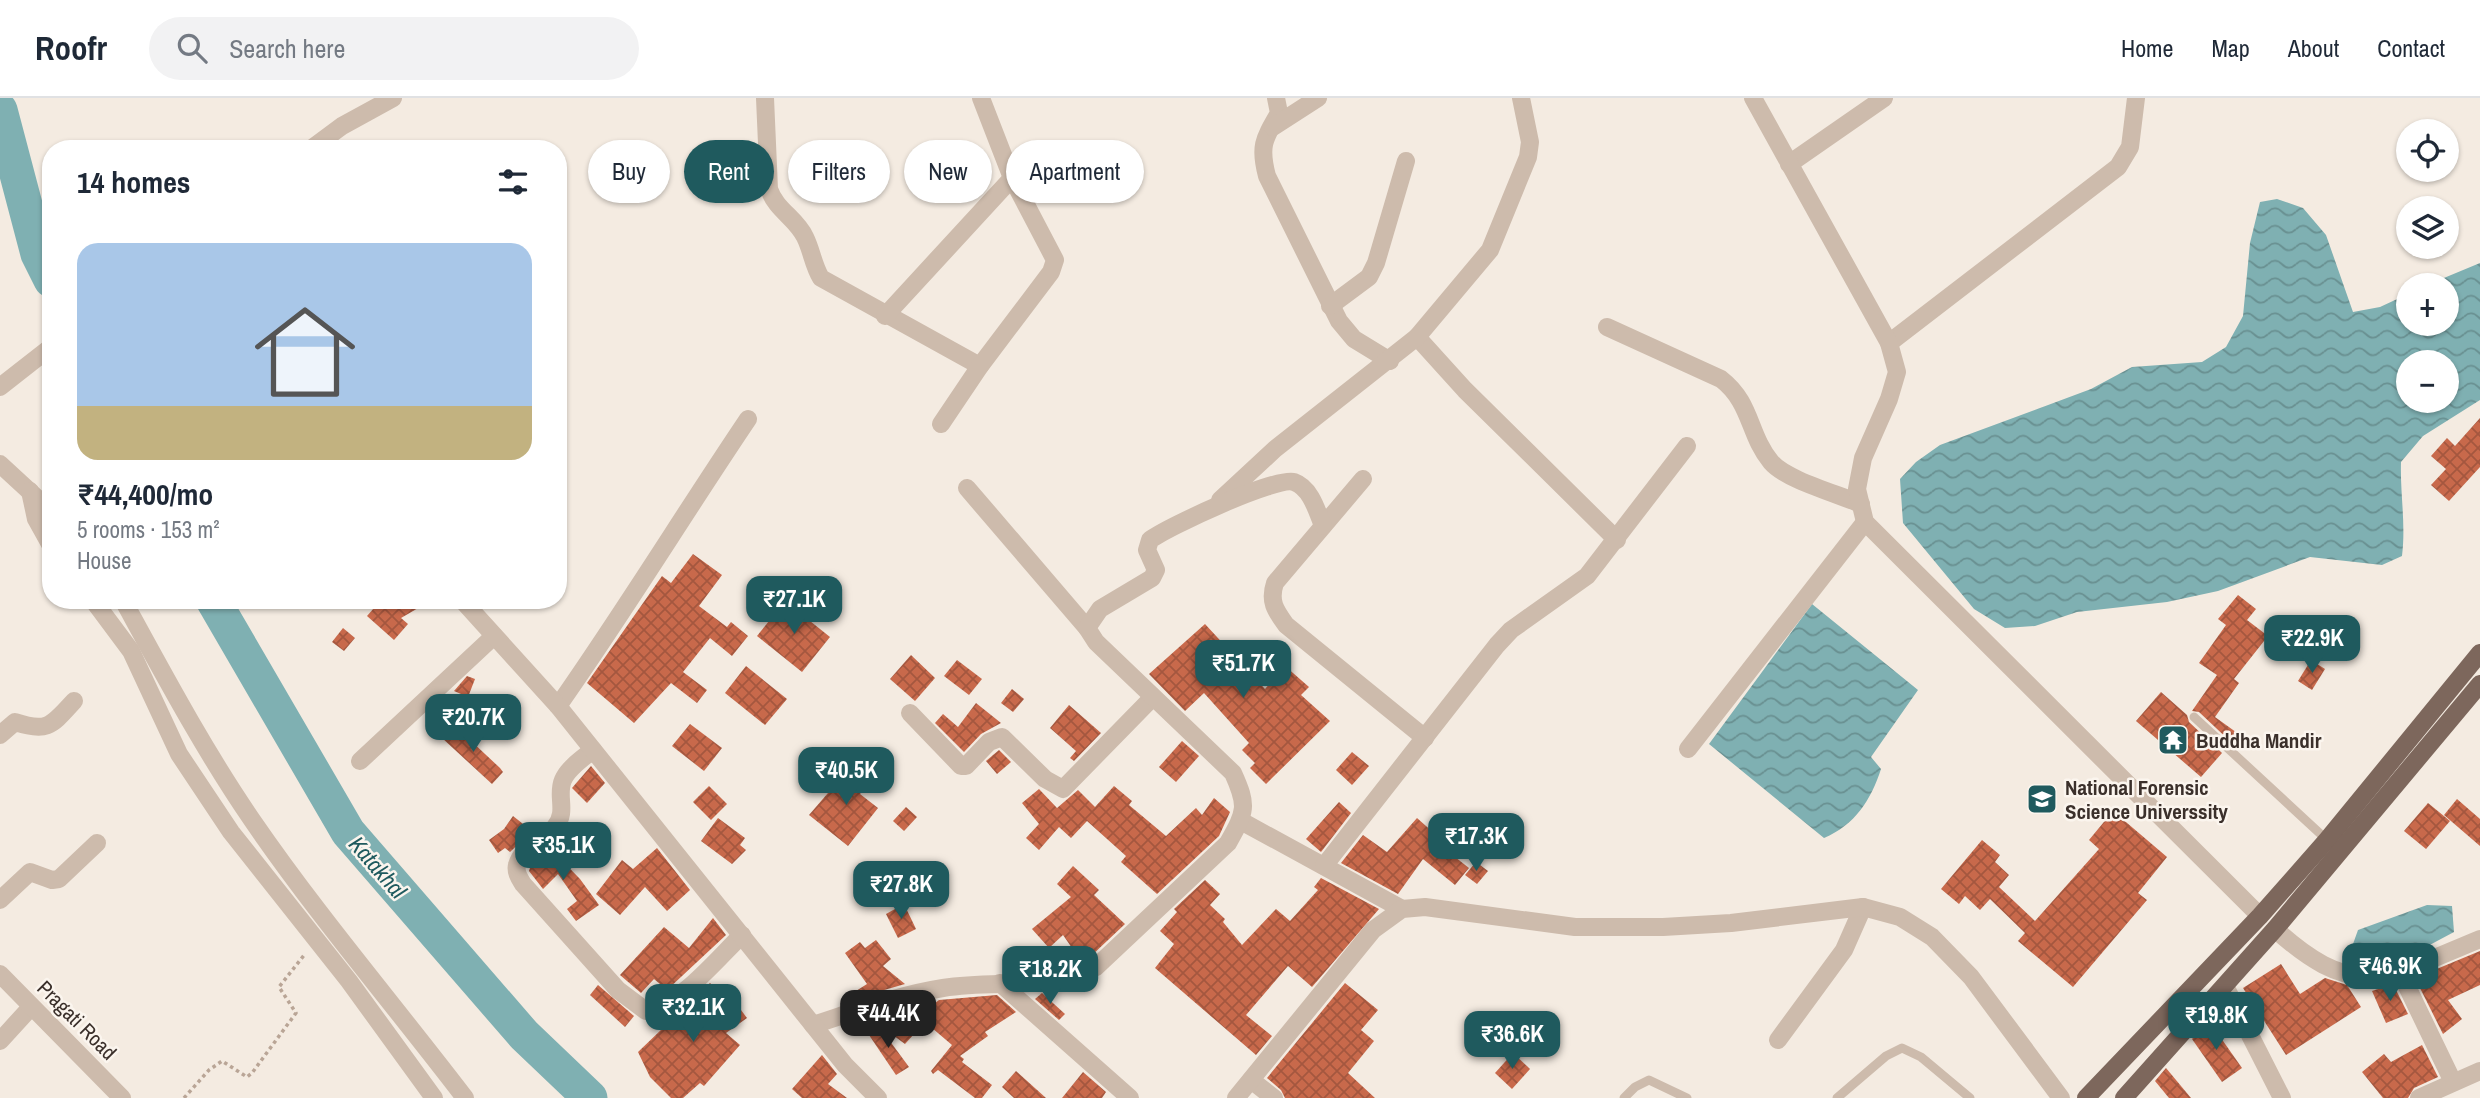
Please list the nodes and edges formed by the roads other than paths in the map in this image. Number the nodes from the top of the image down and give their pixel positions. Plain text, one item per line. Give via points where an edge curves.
1 (393, 98) edge
2 (765, 98) edge
3 (981, 98) edge
4 (1276, 98) edge
5 (1318, 98) edge
6 (1521, 98) edge
7 (1753, 98) edge
8 (1884, 98) edge
9 (2136, 98) edge
10 (1270, 128) junction
11 (323, 140) edge
12 (1406, 161) dead end
13 (1006, 163) edge
14 (1788, 164) junction
15 (1006, 185) edge
16 (1025, 203) edge
17 (1330, 306) junction
18 (885, 316) junction
19 (1607, 327) dead end
20 (1417, 337) junction
21 (1889, 343) junction
22 (42, 354) edge
23 (1390, 360) junction
24 (980, 366) junction
25 (0, 387) edge
26 (748, 419) dead end
27 (941, 424) dead end
28 (1687, 446) dead end
29 (0, 464) edge
30 (1363, 479) dead end
31 (967, 488) dead end
32 (30, 491) junction
33 (42, 502) edge
34 (1861, 503) junction
35 (1210, 510) junction
36 (1865, 522) junction
37 (1323, 526) junction
38 (42, 530) edge
39 (1617, 540) junction
40 (100, 609) edge
41 (128, 609) edge
42 (470, 609) edge
43 (1087, 628) junction
44 (494, 636) junction
45 (2480, 653) edge
46 (2480, 684) edge
47 (1152, 698) junction
48 (74, 701) dead end
49 (558, 706) junction
50 (910, 713) dead end
51 (2194, 717) dead end
52 (0, 735) edge
53 (1425, 738) junction
54 (1688, 749) dead end
55 (593, 750) junction
56 (360, 761) dead end
57 (1241, 821) junction
58 (2327, 840) junction
59 (97, 843) dead end
60 (1324, 866) junction
61 (0, 900) edge
62 (1863, 907) junction
63 (1402, 909) junction
64 (2260, 916) junction
65 (2275, 929) junction
66 (742, 935) junction
67 (2480, 939) edge
68 (2400, 972) junction
69 (0, 974) edge
70 (1000, 984) junction
71 (2225, 986) junction
72 (31, 1007) junction
73 (813, 1024) junction
74 (1778, 1040) dead end
75 (0, 1041) edge
76 (2480, 1070) edge
77 (1251, 1080) junction
78 (2453, 1082) junction
79 (122, 1098) edge
80 (433, 1098) edge
81 (465, 1098) edge
82 (878, 1098) edge
83 (1130, 1098) edge
84 (1236, 1098) edge
85 (1274, 1098) edge
86 (1625, 1098) edge
87 (1687, 1098) edge
88 (1837, 1098) edge
89 (1970, 1098) edge
90 (2061, 1098) edge
91 (2086, 1098) edge
92 (2124, 1098) edge
93 (2282, 1098) edge
94 (2420, 1098) edge

1 - 11 street
2 - 18 street via 773,200 806,238 821,278
3 - 13 street
4 - 10 street via 1279,113
5 - 10 street
6 - 20 street via 1530,142 1528,157 1497,236
7 - 14 street
8 - 14 street
9 - 21 street via 2130,147 2118,167
10 - 17 street via 1261,153 1267,176
12 - 17 street via 1376,263 1368,277
14 - 21 street
15 - 18 street
16 - 24 street via 1055,260 1051,272
17 - 23 street via 1354,339
18 - 24 street
19 - 34 street via 1721,379 1746,405 1773,465
20 - 23 street
20 - 39 street
21 - 34 street via 1897,372 1863,458 1857,489
22 - 25 street
23 - 35 street via 1275,449
24 - 27 street
26 - 49 street
28 - 39 street
29 - 32 street
30 - 37 street
31 - 43 street
32 - 33 street
32 - 38 street
34 - 36 street
35 - 37 street via 1281,480 1294,481 1310,495
35 - 43 street via 1150,540 1147,550 1156,570 1152,578 1100,610
36 - 54 street
36 - 64 street
37 - 53 street via 1275,583 1271,595 1275,610 1307,645
39 - 53 street via 1587,576 1511,630
40 - 80 street via 131,652 160,718 201,788
41 - 81 street via 199,738 251,819
42 - 44 street
43 - 47 street
44 - 49 street
44 - 56 street
45 - 58 main road
46 - 65 main road
47 - 50 street via 1063,789 1045,779 1002,737 989,742 966,766 961,765
47 - 57 street via 1233,773 1244,799
48 - 52 street via 46,728 16,722
49 - 55 street
51 - 58 lane
53 - 60 street
55 - 66 street
55 - 66 street via 561,783 564,804 555,826 516,865 523,884 618,990 646,1011 660,1009 674,999
57 - 60 street
57 - 70 street via 1228,843 1096,967 1044,984
58 - 64 main road
59 - 61 street via 59,879 30,872
60 - 63 street
62 - 63 street via 1663,927 1575,927 1425,907
62 - 74 street via 1844,950
62 - 90 street via 1900,917 1932,937 1971,977
63 - 77 street via 1373,930
64 - 91 main road
65 - 68 street via 2312,959 2340,974 2364,978
65 - 71 main road
66 - 73 street
67 - 68 street
68 - 78 street
69 - 72 street, Pragati Road
70 - 73 street via 909,994
70 - 83 street
71 - 92 main road
71 - 93 street
72 - 75 street
72 - 79 street, Pragati Road
73 - 82 street
76 - 78 street
77 - 84 street
77 - 85 street
78 - 94 street
86 - 87 lane via 1649,1080
88 - 89 lane via 1902,1048 1921,1057

